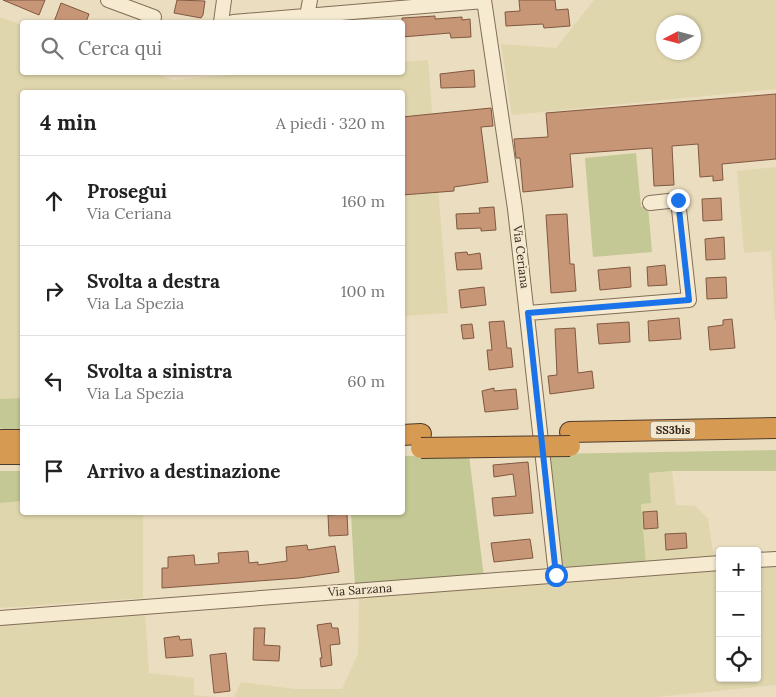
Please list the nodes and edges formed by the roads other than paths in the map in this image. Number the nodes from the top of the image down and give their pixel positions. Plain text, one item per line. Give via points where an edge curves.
1 (108, 0) edge
2 (224, 0) edge
3 (310, 0) edge
4 (484, 1) edge
5 (394, 5) edge
6 (307, 16) junction
7 (154, 17) dead end
8 (221, 20) edge
9 (258, 20) edge
10 (650, 202) dead end
11 (528, 313) junction
12 (776, 428) edge
13 (570, 439) junction
14 (0, 440) edge
15 (20, 440) edge
16 (412, 441) edge
17 (776, 442) edge
18 (0, 454) edge
19 (20, 454) edge
20 (776, 559) edge
21 (761, 560) edge
22 (716, 563) edge
23 (556, 575) junction
24 (0, 618) edge

1 - 7 street
2 - 8 street
3 - 6 street
4 - 5 street
4 - 11 street, Via Ceriana
5 - 6 street
6 - 9 street
10 - 11 street via 678,200 689,300
11 - 23 street, Via Ceriana
12 - 13 highway, SS3bis
13 - 16 highway, SS3bis
13 - 17 highway, SS3bis
14 - 15 highway
18 - 19 highway
20 - 21 street
22 - 23 street, Via Sarzana
23 - 24 street, Via Sarzana

